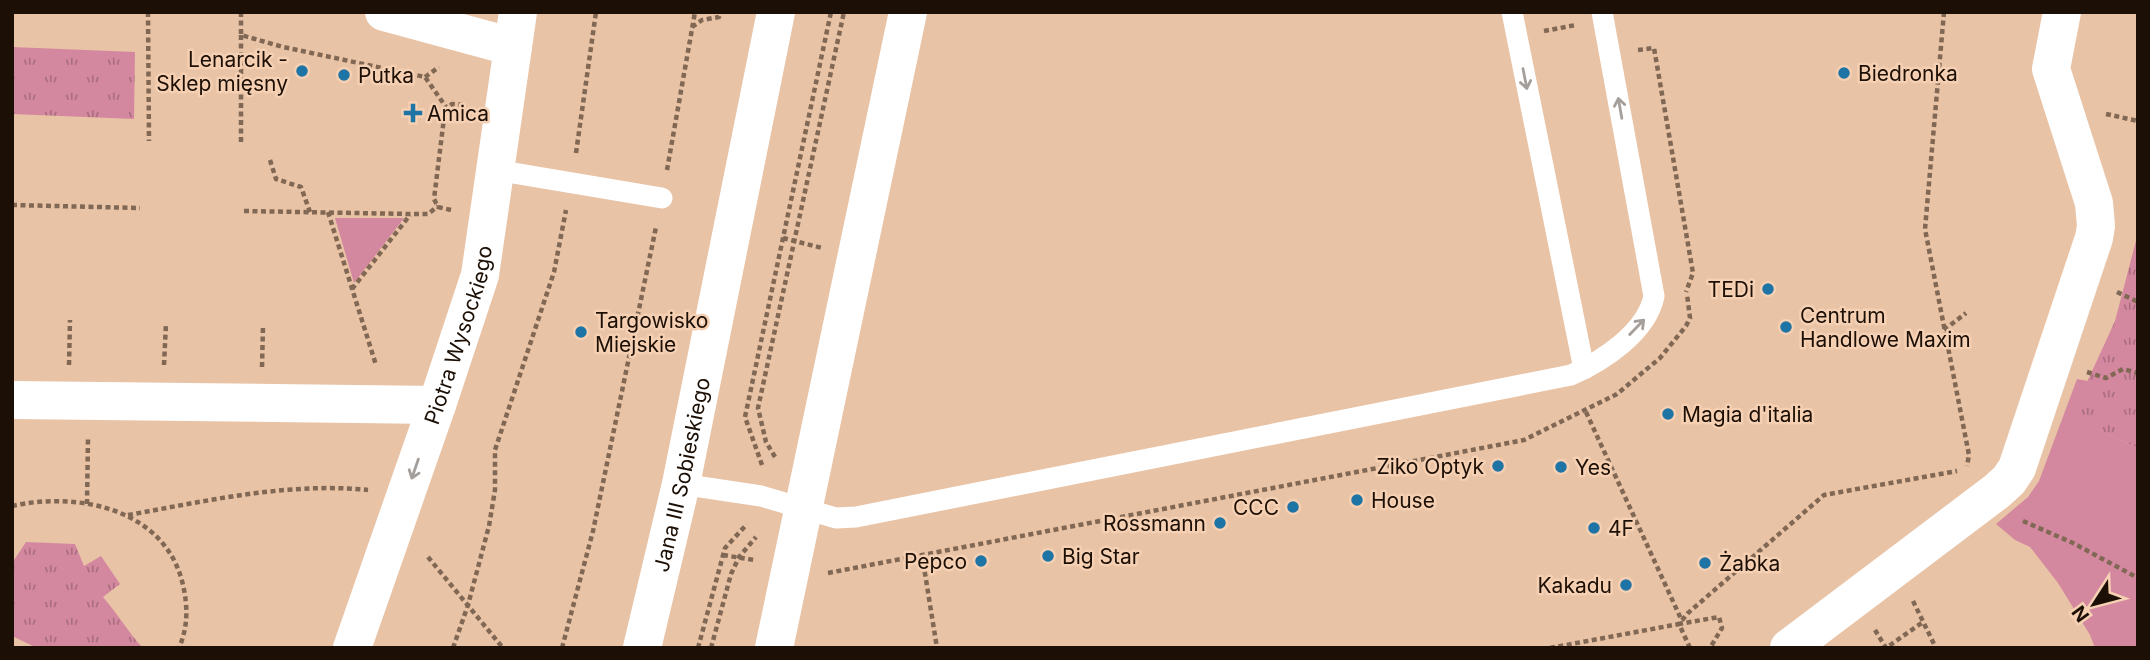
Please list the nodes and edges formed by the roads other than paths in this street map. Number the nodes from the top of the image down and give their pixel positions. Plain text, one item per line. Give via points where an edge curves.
1 (384, 12) edge
2 (776, 12) edge
3 (908, 12) edge
4 (1512, 12) edge
5 (1602, 12) edge
6 (2062, 12) edge
7 (516, 30) edge
8 (495, 170) junction
9 (662, 198) road end
10 (1584, 369) junction
11 (12, 400) edge
12 (437, 405) junction
13 (681, 484) junction
14 (789, 504) junction
15 (352, 648) edge
16 (642, 648) edge
17 (774, 648) edge
18 (1789, 648) edge

1 - 7 street
2 - 13 street, Jana III Sobieskiego
3 - 14 street
4 -> 10 lane
10 -> 5 lane via 1643,322 1654,296
6 - 18 street via 2051,69 2094,203 2096,226 2017,468 1997,491
7 - 8 street, Piotra Wysockiego
8 - 9 lane
8 - 12 street, Piotra Wysockiego via 480,275
10 - 14 lane via 856,517 836,518
11 - 12 street
12 -> 15 street, Piotra Wysockiego
13 - 14 lane
13 - 16 street, Jana III Sobieskiego
14 - 17 street

